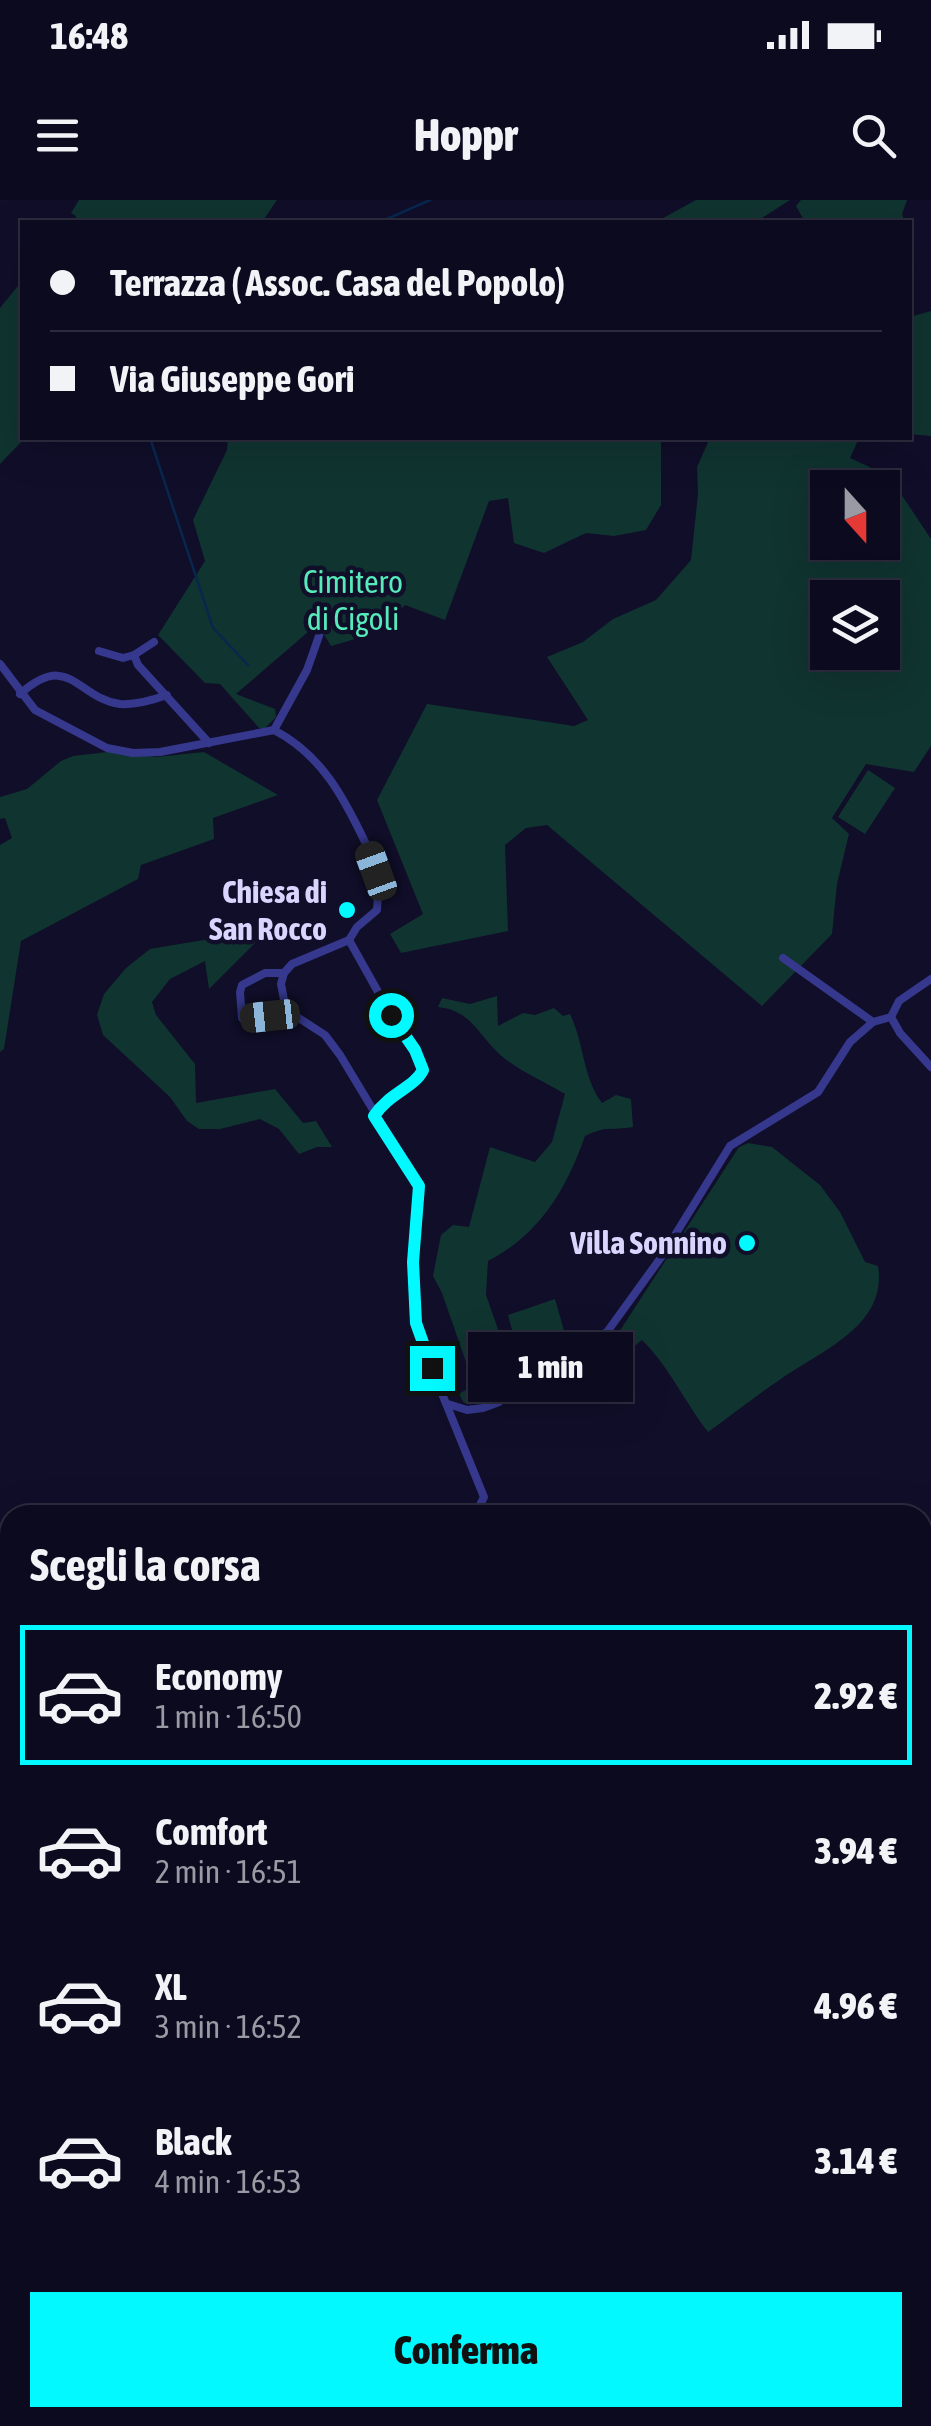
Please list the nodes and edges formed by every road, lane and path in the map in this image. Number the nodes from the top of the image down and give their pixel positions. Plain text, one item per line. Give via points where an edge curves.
1 (319, 636) dead end
2 (154, 642) dead end
3 (99, 651) dead end
4 (134, 656) junction
5 (0, 664) edge
6 (20, 694) junction
7 (167, 695) junction
8 (274, 730) junction
9 (208, 743) junction
10 (349, 940) junction
11 (782, 958) dead end
12 (284, 973) junction
13 (931, 979) edge
14 (294, 1015) junction
15 (890, 1017) junction
16 (873, 1022) junction
17 (931, 1066) edge
18 (374, 1116) junction
19 (448, 1404) junction
20 (480, 1505) edge

1 - 8 street
2 - 4 street
3 - 4 street
4 - 7 street
5 - 6 street
6 - 7 street via 45,676 59,675 118,704
6 - 9 street via 46,717 107,748 160,752
7 - 9 street
8 - 9 street
8 - 10 street via 324,769 379,880 377,910
10 - 12 street
10 - 18 street via 423,1070
11 - 16 street
12 - 14 street via 283,999
12 - 14 street via 265,973 242,985 242,1018
13 - 15 street via 899,1001
14 - 18 street via 326,1035
15 - 16 street
15 - 17 street
16 - 19 street via 850,1042 818,1092 730,1146 607,1332 499,1402 467,1410
18 - 19 street via 419,1186 416,1323
19 - 20 street via 484,1497

